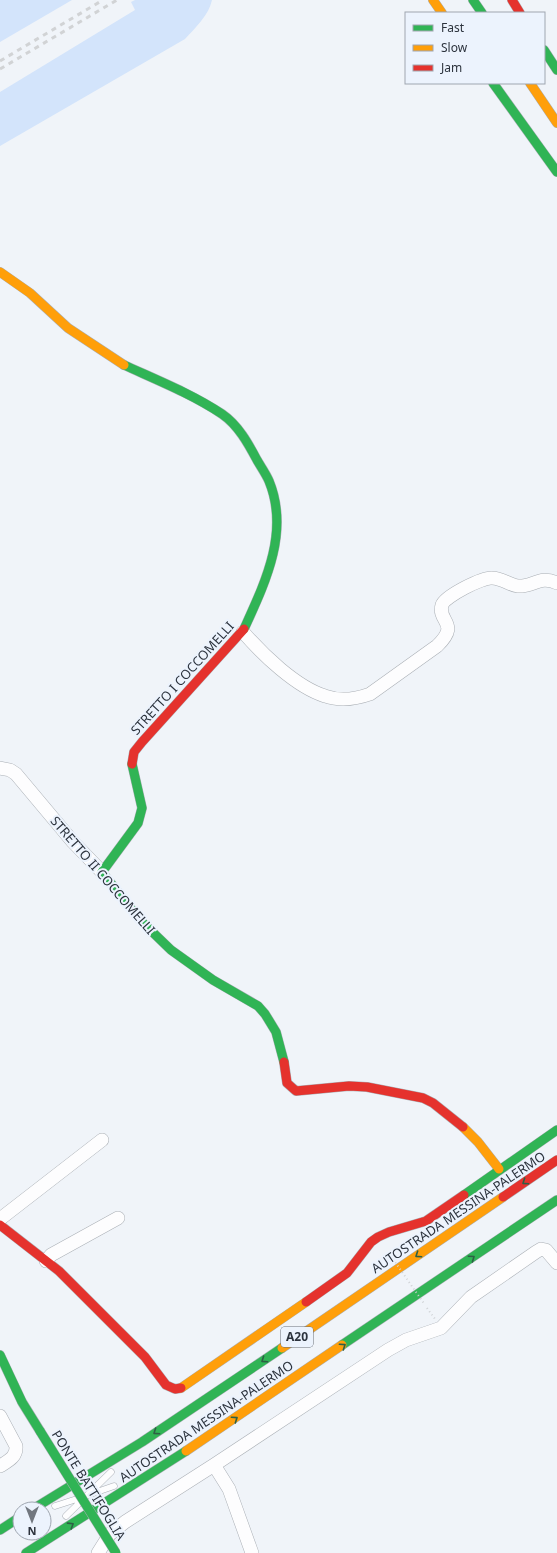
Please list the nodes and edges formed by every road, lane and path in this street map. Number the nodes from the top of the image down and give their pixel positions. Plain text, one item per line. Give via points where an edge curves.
1 (433, 0) edge
2 (473, 0) edge
3 (512, 0) edge
4 (441, 12) edge
5 (481, 12) edge
6 (519, 12) edge
7 (545, 52) edge
8 (557, 70) edge
9 (494, 84) edge
10 (531, 84) edge
11 (557, 123) edge
12 (557, 172) edge
13 (0, 272) edge
14 (557, 583) edge
15 (243, 632) junction
16 (0, 768) edge
17 (102, 872) junction
18 (557, 1130) edge
19 (102, 1140) dead end
20 (557, 1160) edge
21 (499, 1170) junction
22 (557, 1200) edge
23 (118, 1218) dead end
24 (0, 1219) edge
25 (0, 1225) edge
26 (393, 1259) dead end
27 (46, 1261) junction
28 (557, 1263) edge
29 (441, 1328) junction
30 (0, 1355) edge
31 (0, 1416) edge
32 (142, 1442) junction
33 (120, 1463) dead end
34 (0, 1466) edge
35 (214, 1466) junction
36 (115, 1468) dead end
37 (158, 1470) junction
38 (88, 1495) junction
39 (47, 1501) edge
40 (52, 1508) edge
41 (61, 1522) dead end
42 (12, 1523) edge
43 (55, 1527) dead end
44 (0, 1530) edge
45 (30, 1551) edge
46 (98, 1553) edge
47 (116, 1553) edge
48 (252, 1553) edge

1 - 4 main road
2 - 5 main road
3 - 6 main road
7 - 8 main road
9 - 12 main road
10 - 11 main road
13 - 15 main road, STRETTO I COCCOMELLI via 30,293 68,328 123,364 223,415 246,439 271,487 276,506 277,539 266,581
14 - 15 street via 547,580 518,586 505,580 488,578 447,598 442,604 448,629 445,639 370,694 360,698 325,696 306,687 260,651
15 - 17 main road, STRETTO I COCCOMELLI via 134,752 133,772 142,808 138,823
16 - 17 street, STRETTO II COCCOMELLI via 10,770 20,778 73,842
17 - 21 main road, STRETTO II COCCOMELLI via 146,927 198,970 265,1012 277,1033 288,1083 292,1089 301,1091 349,1086 368,1087 423,1098 465,1129
18 - 21 main road
19 - 24 street
20 -> 32 main road, AUTOSTRADA MESSINA-PALERMO / A20
21 - 27 main road via 426,1221 378,1236 341,1278 183,1388 175,1389 166,1385 145,1357
37 -> 22 main road, AUTOSTRADA MESSINA-PALERMO / A20
23 - 27 street via 51,1255
25 - 27 main road
26 - 29 path, bridge
28 - 29 street via 550,1252 541,1249 471,1298
29 - 35 street via 406,1340 388,1350
30 - 47 main road, PONTE BATTIFOGLIA, bridge via 22,1402
31 - 34 street via 16,1446 13,1457
32 - 33 lane
32 - 39 main road, AUTOSTRADA MESSINA-PALERMO / A20
35 - 46 street via 126,1522 110,1534
35 - 48 street via 230,1489
36 - 38 lane
37 - 38 lane
45 -> 37 main road, AUTOSTRADA MESSINA-PALERMO / A20
38 - 40 lane
38 - 41 lane
42 - 44 main road
43 - 45 lane

